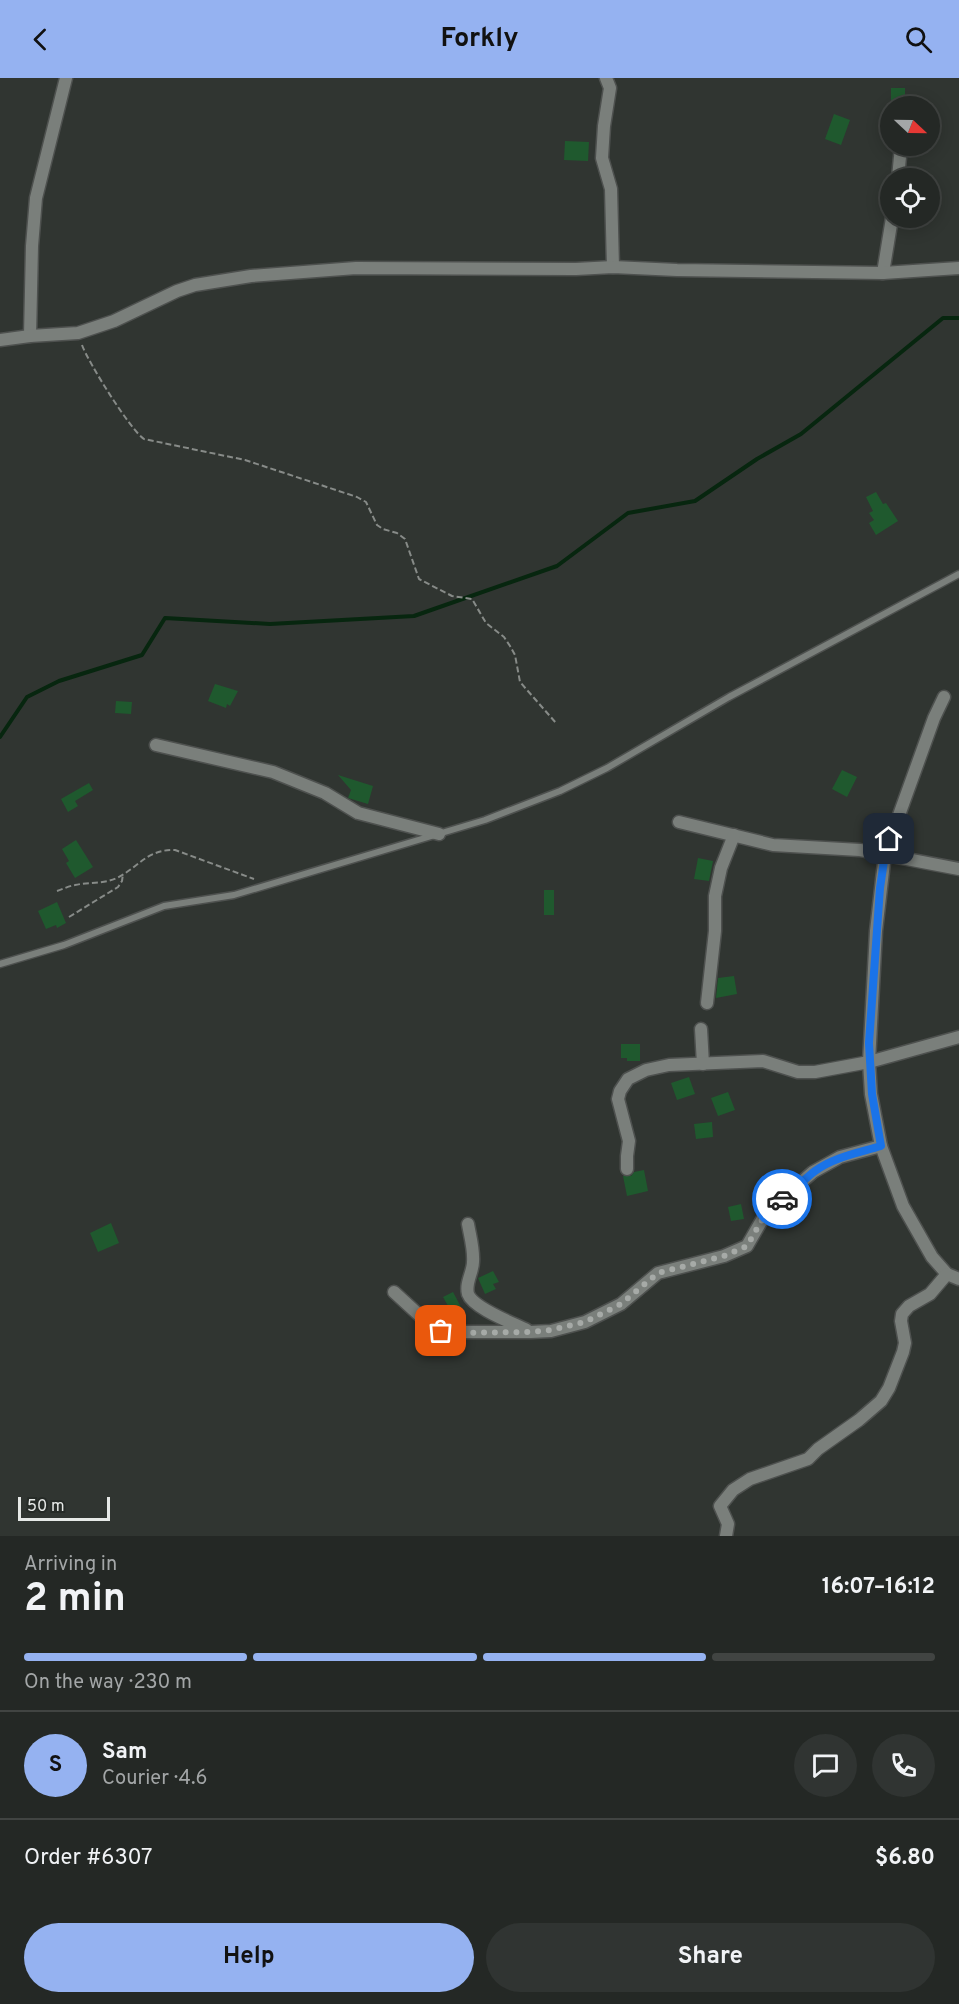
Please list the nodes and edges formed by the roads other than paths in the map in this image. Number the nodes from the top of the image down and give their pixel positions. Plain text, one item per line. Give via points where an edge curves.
1 (66, 78) edge
2 (606, 78) edge
3 (890, 228) edge
4 (613, 267) junction
5 (959, 268) edge
6 (883, 273) junction
7 (30, 336) junction
8 (0, 340) edge
9 (959, 574) edge
10 (944, 697) dead end
11 (156, 745) dead end
12 (680, 822) dead end
13 (439, 834) junction
14 (734, 835) junction
15 (885, 854) junction
16 (959, 868) edge
17 (0, 964) edge
18 (707, 1003) dead end
19 (701, 1029) dead end
20 (959, 1037) edge
21 (869, 1062) junction
22 (703, 1064) junction
23 (881, 1146) junction
24 (627, 1169) dead end
25 (468, 1224) dead end
26 (947, 1274) junction
27 (959, 1279) edge
28 (394, 1292) dead end
29 (531, 1332) junction
30 (726, 1536) edge

1 - 7 street via 36,198
2 - 4 street via 610,88 602,158 611,189
3 - 6 street
4 - 6 street
4 - 7 street via 356,268 251,276 195,285 78,333
5 - 6 street
7 - 8 street
9 - 13 lane via 570,787
10 - 15 street
11 - 13 street via 273,772 325,793 358,813
12 - 14 street
13 - 17 lane via 234,895 164,906 64,945
14 - 15 street via 773,845
14 - 18 street via 715,896
15 - 16 street
15 - 21 street
19 - 22 street
20 - 21 street
21 - 22 street via 805,1073 763,1061
21 - 23 street
22 - 24 street via 657,1067 635,1074 623,1085 618,1099 630,1141
23 - 26 street via 903,1206 932,1257
23 - 29 street via 840,1157 813,1172 766,1213 747,1246 736,1252 658,1273 621,1304 585,1322
25 - 29 street via 473,1256 470,1298
26 - 27 street
26 - 30 street via 930,1294 902,1314 903,1352 881,1401 808,1459 750,1479 733,1490 720,1506 728,1524
28 - 29 street via 441,1331

